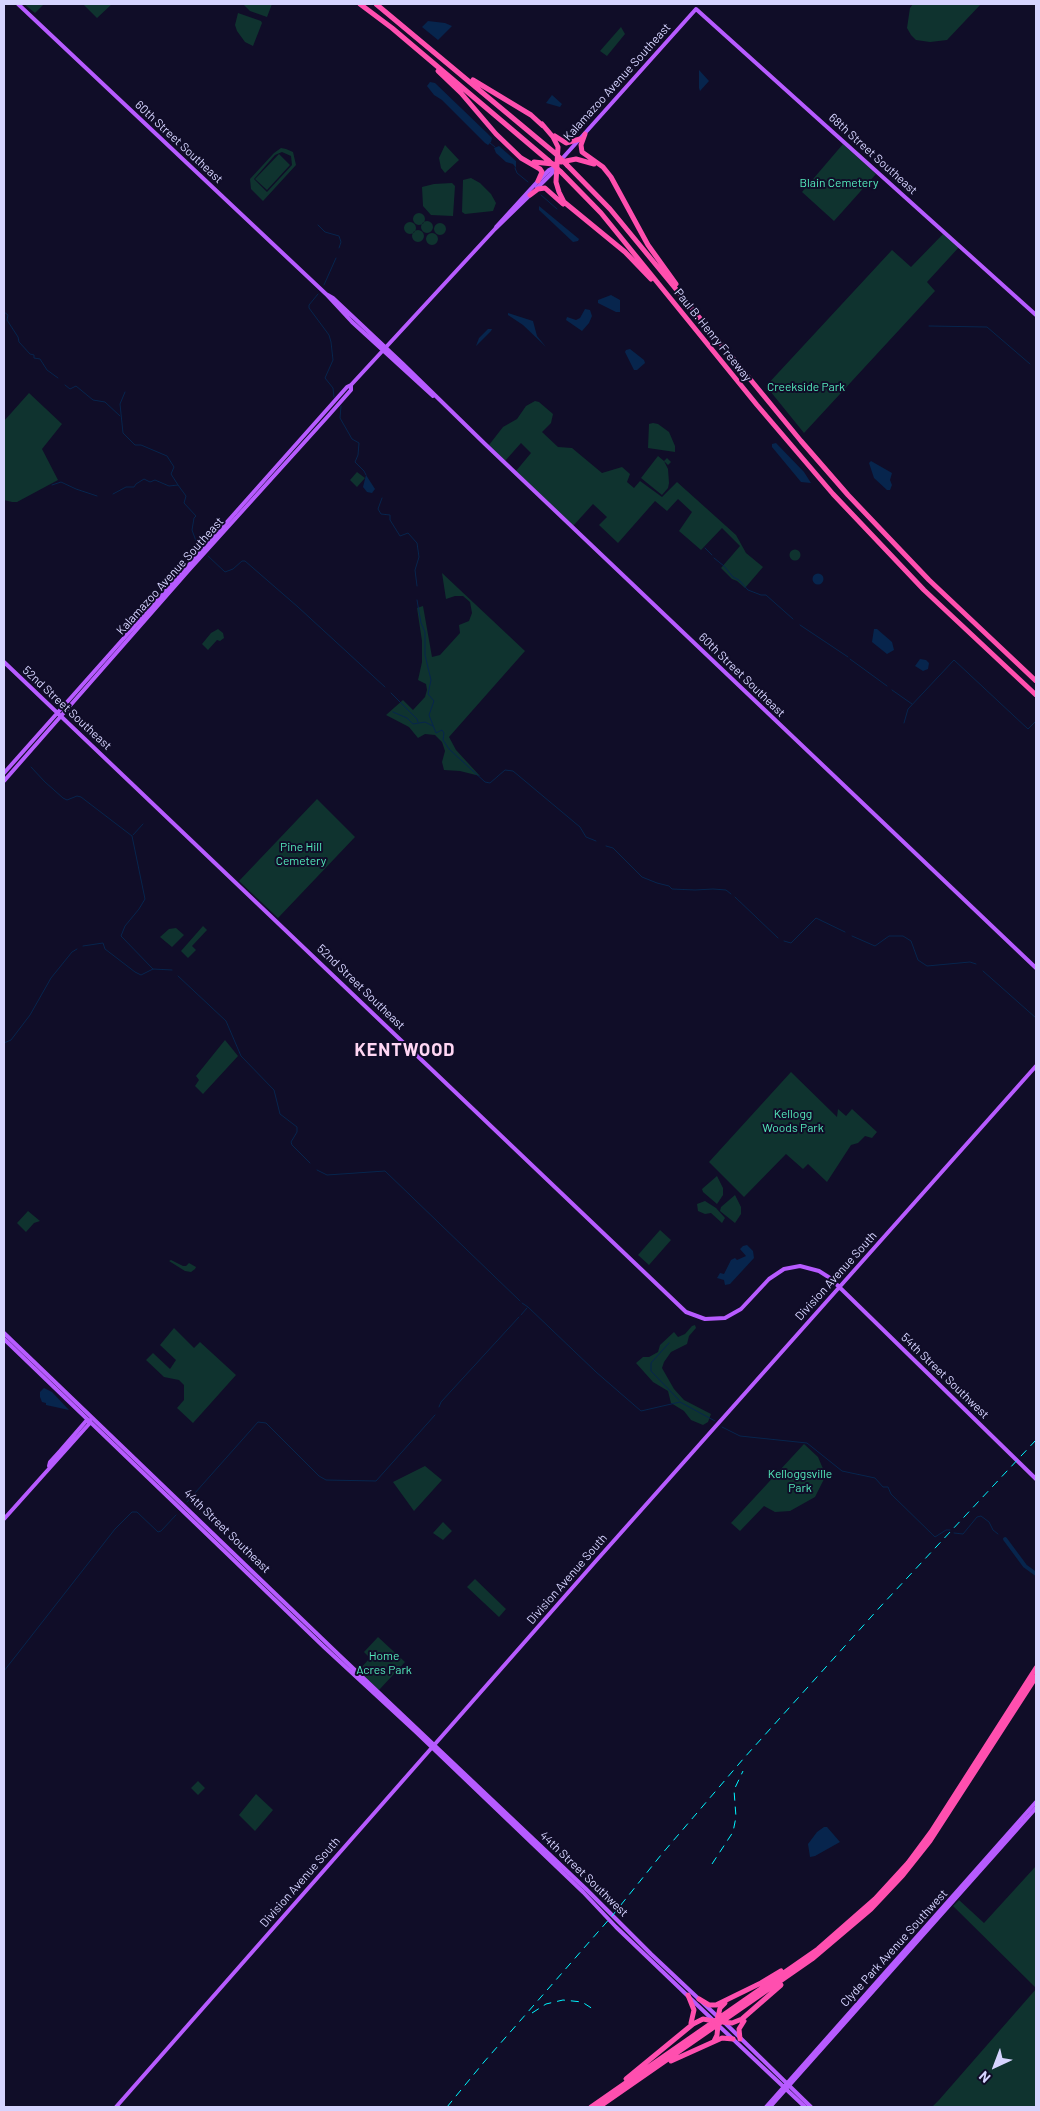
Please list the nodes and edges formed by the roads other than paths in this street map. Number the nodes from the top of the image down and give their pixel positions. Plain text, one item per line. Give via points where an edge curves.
1 (18, 4) edge
2 (360, 4) edge
3 (376, 4) edge
4 (696, 9) joint
5 (399, 22) junction
6 (392, 28) junction
7 (542, 124) junction
8 (585, 134) junction
9 (580, 140) junction
10 (512, 149) junction
11 (558, 163) junction
12 (552, 169) junction
13 (538, 181) junction
14 (530, 195) junction
15 (622, 196) junction
16 (593, 226) junction
17 (494, 229) junction
18 (326, 294) junction
19 (1036, 314) edge
20 (354, 324) junction
21 (362, 325) junction
22 (384, 349) junction
23 (719, 358) junction
24 (740, 367) junction
25 (413, 373) junction
26 (407, 374) junction
27 (351, 385) junction
28 (342, 392) junction
29 (435, 397) junction
30 (344, 398) junction
31 (327, 409) junction
32 (320, 425) junction
33 (204, 546) junction
34 (193, 565) junction
35 (176, 578) junction
36 (160, 602) junction
37 (152, 604) junction
38 (143, 621) junction
39 (129, 630) junction
40 (121, 646) junction
41 (110, 652) junction
42 (4, 662) edge
43 (103, 667) junction
44 (95, 670) junction
45 (1036, 681) edge
46 (1036, 695) edge
47 (69, 706) junction
48 (59, 714) junction
49 (21, 754) junction
50 (19, 763) junction
51 (12, 764) junction
52 (4, 773) edge
53 (9, 775) junction
54 (4, 781) edge
55 (1036, 968) edge
56 (1036, 1066) edge
57 (839, 1287) junction
58 (708, 1320) joint
59 (4, 1333) edge
60 (4, 1339) edge
61 (16, 1350) junction
62 (25, 1352) junction
63 (60, 1392) junction
64 (68, 1394) junction
65 (89, 1420) junction
66 (112, 1441) junction
67 (118, 1441) junction
68 (66, 1444) junction
69 (123, 1452) junction
70 (131, 1453) junction
71 (61, 1455) junction
72 (129, 1458) junction
73 (135, 1458) junction
74 (50, 1466) junction
75 (148, 1476) junction
76 (156, 1477) junction
77 (1036, 1479) edge
78 (173, 1500) junction
79 (179, 1500) junction
80 (180, 1507) junction
81 (187, 1507) junction
82 (4, 1519) edge
83 (228, 1553) junction
84 (235, 1553) junction
85 (241, 1566) junction
86 (249, 1566) junction
87 (266, 1590) junction
88 (274, 1590) junction
89 (331, 1654) junction
90 (338, 1654) junction
91 (345, 1660) junction
92 (338, 1661) junction
93 (1036, 1667) edge
94 (1036, 1677) edge
95 (1036, 1682) edge
96 (1010, 1718) junction
97 (433, 1746) junction
98 (468, 1784) junction
99 (476, 1784) junction
100 (485, 1792) junction
101 (479, 1794) junction
102 (486, 1800) junction
103 (493, 1801) junction
104 (1036, 1802) edge
105 (1036, 1808) edge
106 (1003, 1842) junction
107 (540, 1851) junction
108 (551, 1855) junction
109 (966, 1885) junction
110 (832, 1944) junction
111 (818, 1949) junction
112 (878, 1980) junction
113 (875, 1990) junction
114 (688, 1996) junction
115 (733, 1998) junction
116 (699, 1999) junction
117 (753, 2010) junction
118 (717, 2021) junction
119 (686, 2028) junction
120 (733, 2039) junction
121 (740, 2039) junction
122 (711, 2044) junction
123 (756, 2058) junction
124 (786, 2087) junction
125 (116, 2107) edge
126 (591, 2107) edge
127 (599, 2107) edge
128 (766, 2107) edge
129 (770, 2107) edge
130 (805, 2107) edge
131 (811, 2107) edge

1 - 18 main road, 60th Street Southeast
2 - 6 highway, Paul B. Henry Freeway
3 - 5 highway, Paul B. Henry Freeway
4 - 8 main road, Kalamazoo Avenue Southeast
4 - 19 main road, 68th Street Southeast
5 - 7 highway via 474,81
5 - 24 highway, Paul B. Henry Freeway, bridge via 567,165 610,210
6 - 10 highway via 451,83
6 - 23 highway, Paul B. Henry Freeway, bridge via 561,172 601,213
7 - 9 highway via 563,142
7 - 11 highway via 557,143
8 - 9 main road, Kalamazoo Avenue Southeast
8 - 15 highway via 582,152 606,169
9 - 11 main road, Kalamazoo Avenue Southeast
10 - 11 highway via 537,163
10 - 13 highway via 541,170
11 - 12 main road, Kalamazoo Avenue Southeast
11 - 15 highway via 576,159 593,163 608,175
11 - 16 highway via 556,182 561,197
12 - 13 main road, Kalamazoo Avenue Southeast
12 - 14 main road, Kalamazoo Avenue Southeast via 552,173
13 - 17 main road, Kalamazoo Avenue Southeast
14 - 16 highway via 540,188 547,189
14 - 17 main road, Kalamazoo Avenue Southeast
15 - 24 highway via 654,254
16 - 23 highway via 644,271
17 - 22 main road, Kalamazoo Avenue Southeast
18 - 20 main road, 60th Street Southeast
18 - 21 main road, 60th Street Southeast
20 - 21 main road
20 - 22 main road, 60th Street Southeast
21 - 22 main road, 60th Street Southeast
22 - 25 main road, 60th Street Southeast
22 - 26 main road, 60th Street Southeast
22 - 27 main road, Kalamazoo Avenue Southeast
23 - 46 highway, Paul B. Henry Freeway via 802,459 879,544
24 - 45 highway, Paul B. Henry Freeway via 810,452 886,536
25 - 26 main road
25 - 29 main road, 60th Street Southeast
26 - 29 main road, 60th Street Southeast
27 - 28 main road, Kalamazoo Avenue Southeast
27 - 30 main road, Kalamazoo Avenue Southeast
28 - 30 main road
28 - 31 main road, Kalamazoo Avenue Southeast
29 - 55 main road, 60th Street Southeast
30 - 32 main road, Kalamazoo Avenue Southeast
31 - 32 main road via 318,422
31 - 33 main road, Kalamazoo Avenue Southeast
32 - 34 main road, Kalamazoo Avenue Southeast
33 - 34 main road via 206,549
33 - 35 main road, Kalamazoo Avenue Southeast
34 - 36 main road, Kalamazoo Avenue Southeast
35 - 36 main road via 160,597
35 - 37 main road, Kalamazoo Avenue Southeast
36 - 38 main road, Kalamazoo Avenue Southeast
37 - 38 main road
37 - 39 main road, Kalamazoo Avenue Southeast
38 - 40 main road, Kalamazoo Avenue Southeast
39 - 40 main road
39 - 41 main road, Kalamazoo Avenue Southeast
40 - 43 main road, Kalamazoo Avenue Southeast
41 - 43 main road
41 - 44 main road, Kalamazoo Avenue Southeast
42 - 48 main road, 52nd Street Southeast
43 - 47 main road, Kalamazoo Avenue Southeast
44 - 47 main road
44 - 48 main road, Kalamazoo Avenue Southeast
47 - 48 main road, Kalamazoo Avenue Southeast
48 - 49 main road, Kalamazoo Avenue Southeast
48 - 50 main road, Kalamazoo Avenue Southeast
48 - 58 main road, 52nd Street Southeast via 678,1305 690,1314
49 - 50 main road
49 - 51 main road, Kalamazoo Avenue Southeast
50 - 53 main road, Kalamazoo Avenue Southeast
51 - 52 main road, Kalamazoo Avenue Southeast
51 - 53 main road
53 - 54 main road, Kalamazoo Avenue Southeast
56 - 57 main road, Division Avenue South
57 - 58 main road, 54th Street Southwest via 814,1268 792,1267 776,1273 737,1313
57 - 77 main road, 54th Street Southwest
57 - 97 main road, Division Avenue South
59 - 62 main road, 44th Street Southeast
60 - 61 main road, 44th Street Southeast
61 - 62 main road
61 - 63 main road, 44th Street Southeast
62 - 64 main road, 44th Street Southeast
63 - 64 main road
63 - 65 main road, 44th Street Southeast
64 - 67 main road, 44th Street Southeast
65 - 66 main road, 44th Street Southeast
65 - 68 main road
65 - 71 main road
66 - 67 main road
66 - 69 main road, 44th Street Southeast
67 - 70 main road, 44th Street Southeast
68 - 71 main road
68 - 74 main road
69 - 70 main road
69 - 72 main road, 44th Street Southeast
70 - 73 main road, 44th Street Southeast
71 - 74 main road
72 - 73 main road
72 - 75 main road, 44th Street Southeast
73 - 76 main road, 44th Street Southeast
74 - 82 main road
75 - 76 main road
75 - 78 main road, 44th Street Southeast
76 - 79 main road, 44th Street Southeast
78 - 79 main road
78 - 80 main road, 44th Street Southeast
79 - 81 main road, 44th Street Southeast
80 - 81 main road
80 - 83 main road, 44th Street Southeast
81 - 84 main road, 44th Street Southeast
83 - 84 main road
83 - 85 main road, 44th Street Southeast
84 - 86 main road, 44th Street Southeast
85 - 86 main road
85 - 87 main road, 44th Street Southeast
86 - 88 main road, 44th Street Southeast
87 - 88 main road
87 - 89 main road, 44th Street Southeast
88 - 90 main road, 44th Street Southeast
89 - 90 main road
89 - 92 main road, 44th Street Southeast
90 - 91 main road, 44th Street Southeast
91 - 92 main road
91 - 97 main road, 44th Street Southeast
92 - 97 main road, 44th Street Southeast
93 - 111 highway via 916,1853 875,1899
94 - 96 highway
95 - 96 highway
96 - 110 highway via 921,1854 883,1898
97 - 98 main road, 44th Street Southwest
97 - 99 main road, 44th Street Southwest
97 - 125 main road, Division Avenue South
98 - 99 main road
98 - 101 main road, 44th Street Southwest
99 - 100 main road, 44th Street Southwest
100 - 101 main road
100 - 103 main road, 44th Street Southwest
101 - 102 main road, 44th Street Southwest
102 - 103 main road
102 - 107 main road, 44th Street Southwest
103 - 108 main road, 44th Street Southwest
104 - 106 main road, Clyde Park Avenue Southwest
105 - 106 main road, Clyde Park Avenue Southwest
106 - 109 main road, Clyde Park Avenue Southwest
107 - 108 main road
107 - 114 main road, 44th Street Southwest
108 - 116 main road, 44th Street Southwest
109 - 112 main road, Clyde Park Avenue Southwest
109 - 113 main road, Clyde Park Avenue Southwest
110 - 117 highway
110 - 127 highway
111 - 115 highway
111 - 126 highway
112 - 113 main road
112 - 124 main road, Clyde Park Avenue Southwest
113 - 124 main road, Clyde Park Avenue Southwest
114 - 118 main road, 44th Street Southwest
114 - 119 highway via 694,2015
115 - 116 highway via 713,2006
115 - 118 highway via 723,2005
116 - 118 main road, 44th Street Southwest
117 - 118 highway via 739,2021
117 - 121 highway via 739,2026
118 - 119 highway via 698,2021
118 - 120 main road, 44th Street Southwest
118 - 121 main road, 44th Street Southwest
118 - 122 highway via 717,2036
119 - 126 highway
120 - 122 highway via 722,2038
120 - 123 main road, 44th Street Southwest
121 - 123 main road, 44th Street Southwest
122 - 127 highway via 674,2059
123 - 124 main road, 44th Street Southwest
123 - 124 main road, 44th Street Southwest via 766,2064
124 - 128 main road, Clyde Park Avenue Southwest
124 - 129 main road, Clyde Park Avenue Southwest
124 - 130 main road, 44th Street Southwest
124 - 131 main road, 44th Street Southwest

